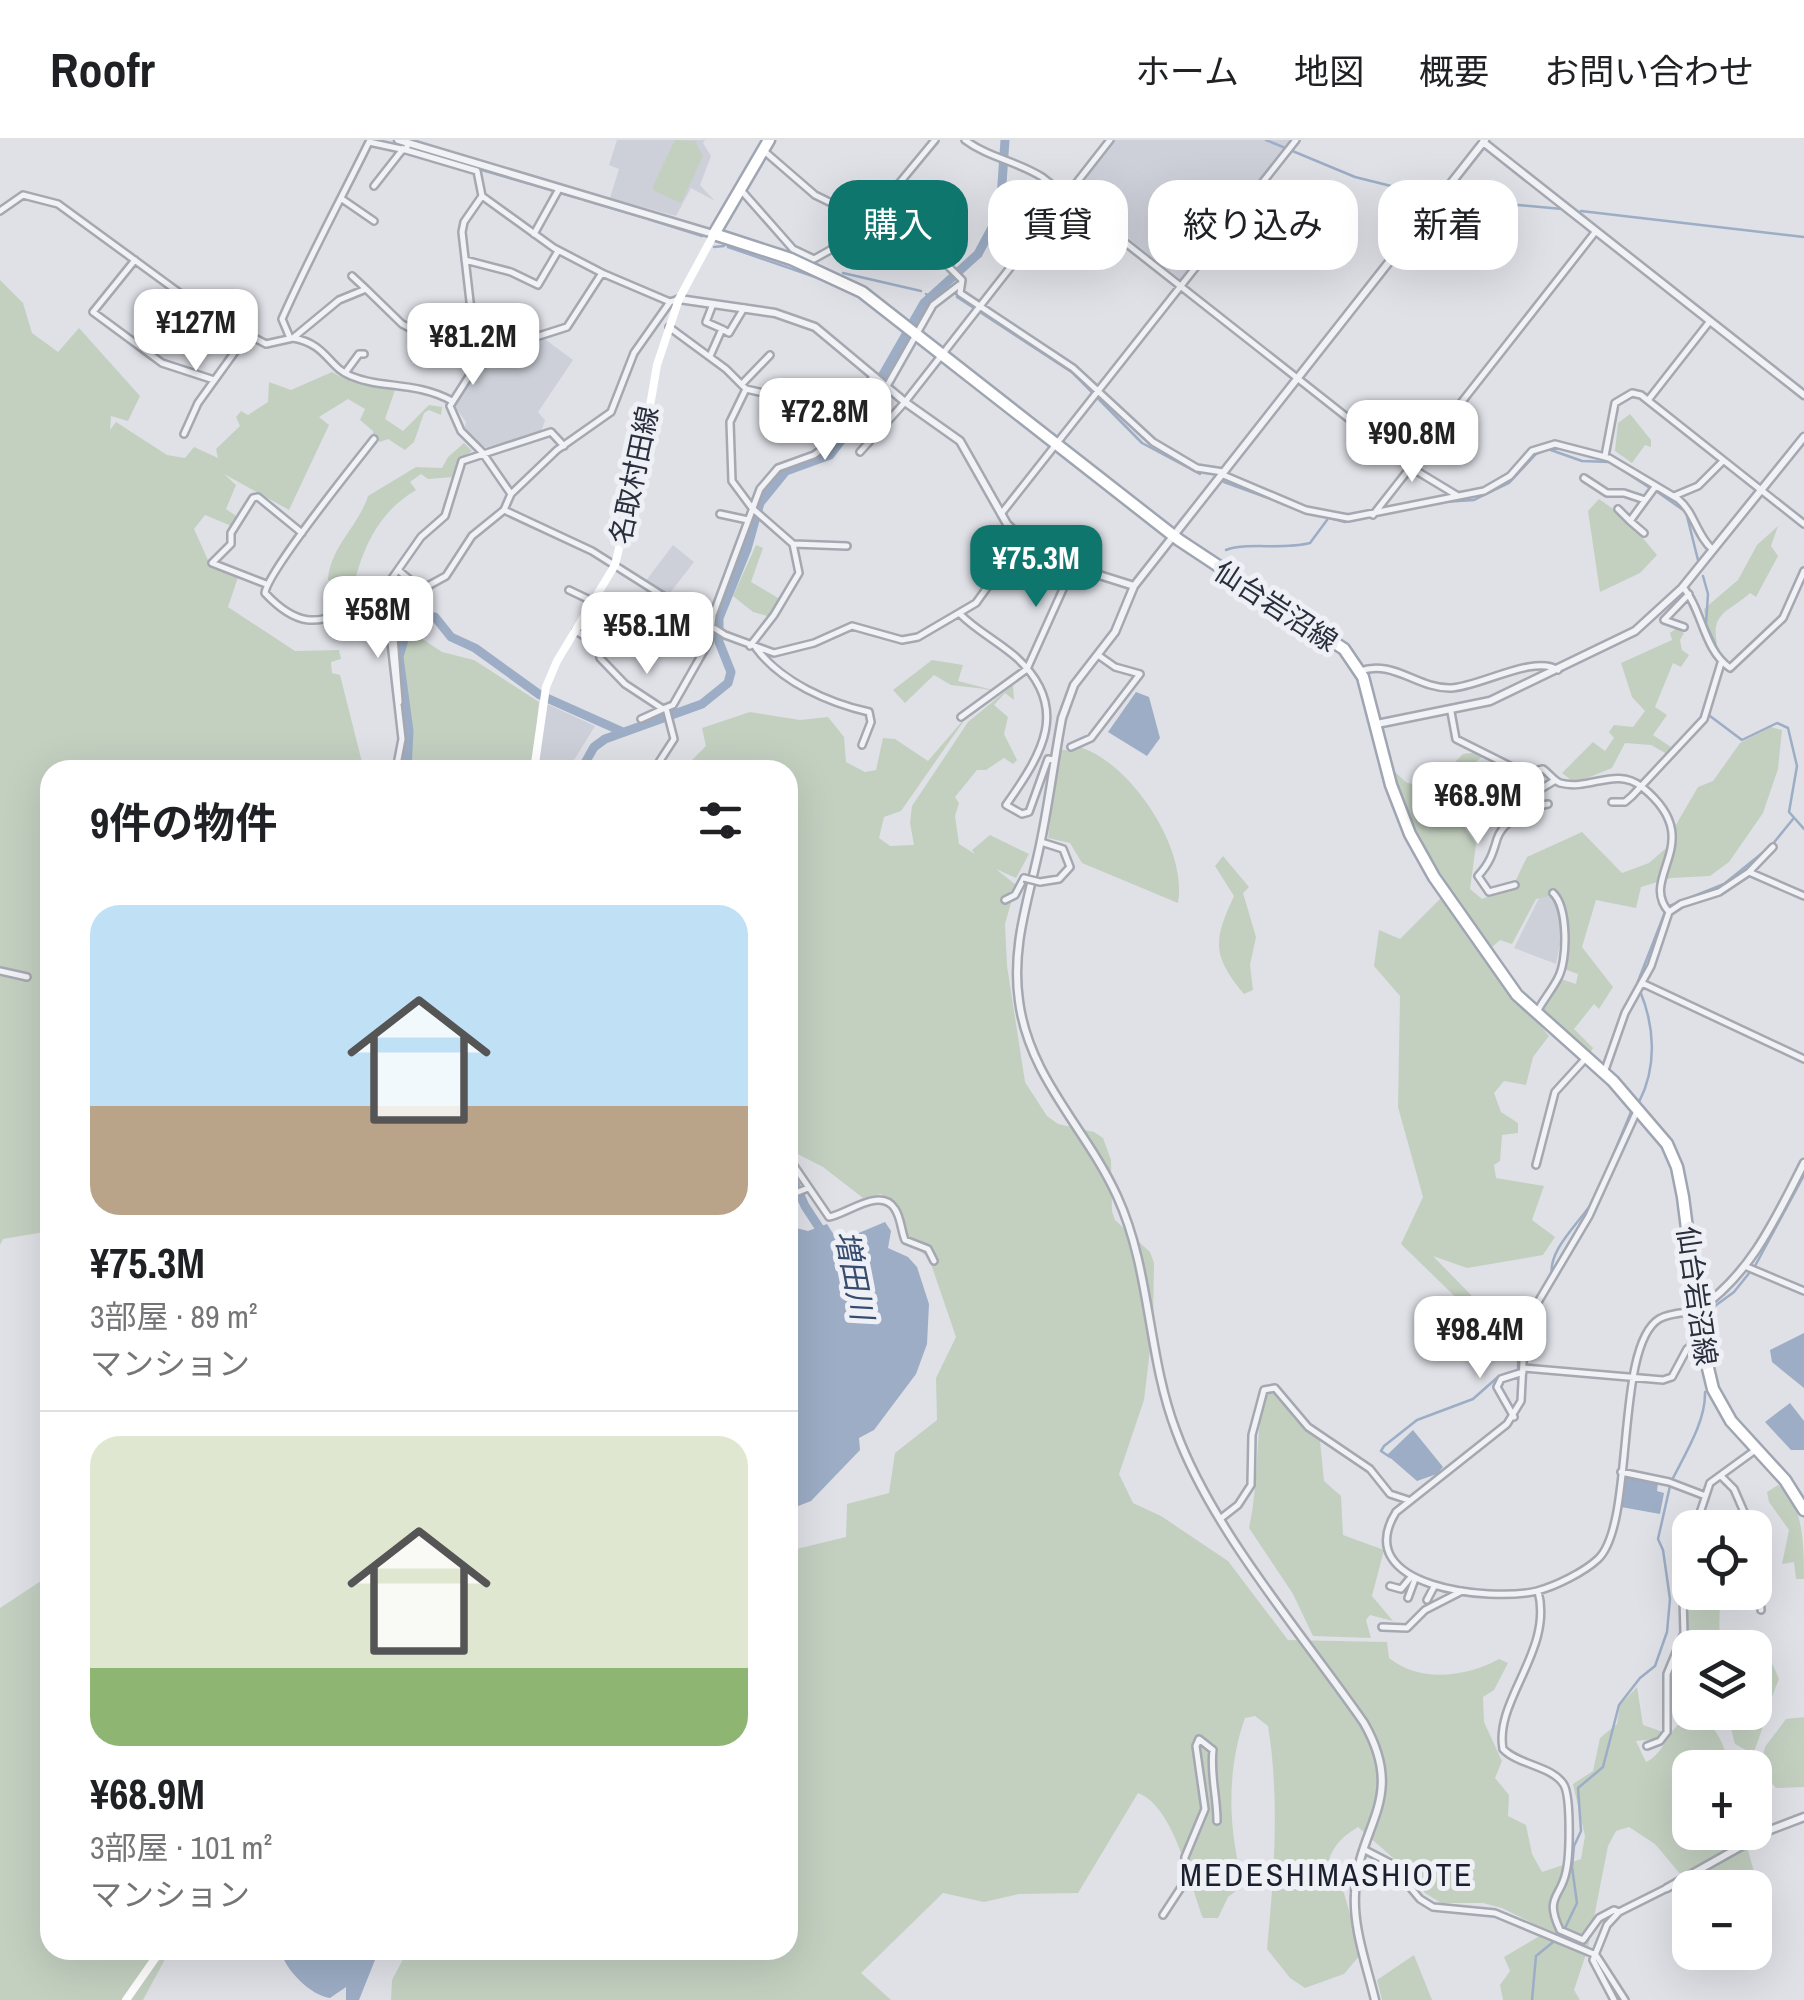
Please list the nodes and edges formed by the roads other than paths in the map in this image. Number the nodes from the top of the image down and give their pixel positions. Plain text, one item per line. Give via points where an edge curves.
1 (934, 140) edge
2 (965, 140) edge
3 (1110, 140) edge
4 (1296, 140) edge
5 (1483, 141) edge
6 (404, 145) edge
7 (766, 145) edge
8 (901, 180) edge
9 (1045, 180) edge
10 (1079, 180) edge
11 (374, 186) dead end
12 (560, 186) junction
13 (741, 190) junction
14 (482, 196) junction
15 (343, 200) junction
16 (828, 202) edge
17 (0, 211) edge
18 (374, 221) dead end
19 (1596, 232) junction
20 (534, 234) junction
21 (714, 234) junction
22 (1128, 245) edge
23 (559, 250) junction
24 (793, 250) junction
25 (828, 252) edge
26 (776, 254) junction
27 (135, 260) junction
28 (464, 260) junction
29 (954, 270) edge
30 (1008, 270) edge
31 (602, 273) junction
32 (352, 276) dead end
33 (962, 282) junction
34 (1180, 286) junction
35 (366, 289) junction
36 (675, 300) junction
37 (713, 304) junction
38 (744, 308) junction
39 (978, 308) junction
40 (1710, 321) junction
41 (669, 327) junction
42 (722, 329) junction
43 (917, 334) junction
44 (247, 335) junction
45 (291, 338) junction
46 (364, 354) dead end
47 (770, 354) dead end
48 (942, 354) junction
49 (710, 356) junction
50 (472, 368) junction
51 (345, 373) junction
52 (874, 375) junction
53 (1296, 378) junction
54 (214, 380) junction
55 (744, 386) junction
56 (886, 386) junction
57 (1096, 393) junction
58 (1804, 395) edge
59 (1649, 399) junction
60 (452, 401) junction
61 (904, 402) junction
62 (184, 434) dead end
63 (1804, 437) edge
64 (374, 438) dead end
65 (1056, 444) junction
66 (564, 446) junction
67 (826, 446) junction
68 (482, 452) junction
69 (860, 452) dead end
70 (1604, 456) junction
71 (1724, 461) junction
72 (1410, 467) junction
73 (1222, 473) junction
74 (1584, 478) dead end
75 (1654, 487) junction
76 (1760, 490) junction
77 (511, 494) junction
78 (1458, 496) junction
79 (1674, 496) junction
80 (1645, 500) junction
81 (751, 508) junction
82 (1618, 509) dead end
83 (504, 510) junction
84 (720, 514) dead end
85 (1001, 514) junction
86 (1373, 515) junction
87 (748, 520) junction
88 (1630, 522) junction
89 (1804, 524) edge
90 (302, 534) junction
91 (1644, 534) dead end
92 (1173, 536) junction
93 (1026, 542) junction
94 (793, 544) junction
95 (847, 546) dead end
96 (1713, 550) junction
97 (615, 565) junction
98 (1072, 566) junction
99 (398, 570) junction
100 (1804, 571) edge
101 (266, 584) junction
102 (1134, 586) junction
103 (421, 589) junction
104 (569, 590) dead end
105 (1686, 590) junction
106 (594, 602) junction
107 (374, 604) junction
108 (392, 611) junction
109 (960, 614) junction
110 (1660, 617) junction
111 (1684, 627) dead end
112 (712, 628) junction
113 (576, 631) junction
114 (753, 647) junction
115 (1098, 654) junction
116 (1722, 662) junction
117 (1027, 669) junction
118 (1558, 670) junction
119 (1360, 671) junction
120 (665, 709) junction
121 (1451, 712) junction
122 (961, 716) dead end
123 (641, 719) dead end
124 (1377, 724) junction
125 (862, 745) dead end
126 (1071, 748) dead end
127 (398, 760) edge
128 (536, 760) edge
129 (660, 760) edge
130 (1054, 760) junction
131 (1554, 781) junction
132 (1640, 785) junction
133 (1612, 802) dead end
134 (1548, 804) dead end
135 (1538, 806) junction
136 (1041, 842) junction
137 (1774, 847) dead end
138 (1748, 872) junction
139 (1515, 884) dead end
140 (1553, 893) dead end
141 (1804, 896) edge
142 (1004, 900) dead end
143 (1667, 909) junction
144 (0, 970) edge
145 (27, 977) dead end
146 (1642, 983) junction
147 (1535, 1015) junction
148 (1587, 1058) junction
149 (1804, 1059) edge
150 (1604, 1072) junction
151 (1639, 1108) junction
152 (1804, 1162) edge
153 (1536, 1165) dead end
154 (798, 1176) edge
155 (805, 1190) junction
156 (798, 1193) edge
157 (934, 1260) dead end
158 (1747, 1266) junction
159 (1804, 1291) edge
160 (1697, 1310) junction
161 (1701, 1340) junction
162 (1523, 1370) junction
163 (1635, 1378) junction
164 (1514, 1417) junction
165 (1756, 1449) junction
166 (1621, 1472) junction
167 (1721, 1476) junction
168 (1703, 1495) junction
169 (1408, 1500) junction
170 (1699, 1510) edge
171 (1743, 1510) edge
172 (1804, 1510) edge
173 (1220, 1519) junction
174 (1413, 1578) junction
175 (1436, 1584) junction
176 (1390, 1586) dead end
177 (1463, 1590) junction
178 (1538, 1591) junction
179 (1408, 1598) dead end
180 (1427, 1600) dead end
181 (1683, 1610) edge
182 (1382, 1627) dead end
183 (1647, 1746) dead end
184 (1804, 1816) edge
185 (1217, 1821) dead end
186 (1365, 1850) junction
187 (1667, 1888) joint
188 (1620, 1912) junction
189 (1163, 1915) dead end
190 (1596, 1956) junction
191 (154, 1960) edge
192 (126, 2000) edge
193 (1375, 2000) edge
194 (1614, 2000) edge
195 (1625, 2000) edge

1 - 8 street
2 - 9 street
3 - 10 street
4 - 34 street
5 - 19 street
5 - 53 street
6 - 11 street
6 - 12 street
6 - 14 street via 477,172
6 - 15 street via 368,145
7 - 13 main road
7 - 16 street
12 - 20 street
12 - 21 street
13 - 21 main road
13 - 24 street
14 - 20 street
14 - 28 street via 464,222
15 - 18 street
15 - 45 street via 322,230 282,319
17 - 27 street via 23,195 50,200
19 - 40 street
19 - 72 street
20 - 23 street
21 - 26 main road, 仙台岩沼線
21 - 36 main road, 名取村田線
22 - 34 street
23 - 28 street via 538,285
23 - 31 street
24 - 25 street via 814,258
24 - 26 street via 782,247
26 - 43 main road, 仙台岩沼線 via 837,278
27 - 44 street
27 - 54 street via 93,312 162,362
28 - 50 street
29 - 33 street
30 - 39 street
31 - 36 street
31 - 50 street via 567,327
32 - 35 street
33 - 39 street via 960,294
33 - 43 street via 933,305
34 - 53 street
34 - 57 street
35 - 45 street via 339,300
35 - 50 street via 402,324
36 - 37 street
36 - 41 main road, 名取村田線
36 - 66 street via 634,354 610,412
37 - 38 street
37 - 42 street via 705,325
38 - 42 street via 729,333
38 - 52 street via 807,322
39 - 48 street
39 - 57 street via 1073,368
40 - 58 street
40 - 59 street
41 - 49 street
41 - 97 main road, 名取村田線
42 - 49 street
43 - 48 main road, 仙台岩沼線
43 - 56 street
44 - 45 street via 275,344
44 - 54 street
45 - 51 street via 325,351
46 - 51 street
47 - 55 street
48 - 61 street
48 - 65 main road, 仙台岩沼線
49 - 55 street
50 - 60 street
51 - 60 street
52 - 56 street
52 - 67 street
53 - 72 street
53 - 73 street
54 - 62 street
55 - 67 street via 790,408
55 - 81 street via 730,422 731,476
56 - 61 street
57 - 65 street
57 - 73 street via 1153,442 1197,468
59 - 70 street via 1632,393 1615,403
59 - 71 street
60 - 68 street via 461,431
61 - 69 street
61 - 85 street via 960,441
63 - 76 street
64 - 90 street
65 - 85 street
65 - 92 main road, 仙台岩沼線
66 - 68 street via 550,432
66 - 77 street
67 - 81 street via 775,470
68 - 77 street
68 - 99 street via 462,461 445,516
70 - 75 street
70 - 78 street via 1544,446 1510,476
71 - 76 street
71 - 79 street via 1703,483
72 - 78 street
72 - 86 street
73 - 86 street via 1322,515
73 - 92 street
74 - 80 street via 1608,493
75 - 79 street
75 - 80 street
76 - 89 street
76 - 96 street
77 - 83 street
78 - 86 street
79 - 96 street
80 - 88 street
81 - 87 street
81 - 94 street
82 - 88 street
83 - 97 street
83 - 103 street via 472,536 446,576
84 - 87 street
85 - 93 street
87 - 112 street
88 - 91 street
90 - 101 street
90 - 101 street via 253,498 231,544 212,563
92 - 102 street
92 - 119 main road, 仙台岩沼線 via 1334,640
93 - 98 street
93 - 109 street
94 - 95 street
94 - 114 street via 798,578
96 - 105 street
97 - 106 main road, 名取村田線
97 - 112 street
98 - 102 street
98 - 117 street
99 - 103 street
99 - 107 street
100 - 116 street via 1783,618 1730,668
101 - 107 street via 268,596 306,620 324,622
102 - 115 street
103 - 108 street
104 - 106 street
105 - 110 street
105 - 116 street
106 - 113 main road, 名取村田線
107 - 108 street
108 - 127 street
109 - 114 street via 909,640 860,626 774,653
109 - 117 street
110 - 111 street
110 - 118 street
112 - 114 street
112 - 120 street via 673,706
113 - 120 street via 601,647 600,658 626,684
113 - 128 main road, 名取村田線 via 544,694
114 - 125 street via 785,676 869,712
115 - 126 street via 1114,668 1140,674 1091,738
115 - 130 street via 1066,701
116 - 132 street via 1704,719
117 - 122 street
117 - 130 street via 1050,710 1025,781 1006,804 1030,812 1043,768
118 - 119 street via 1520,670 1452,688 1380,666
118 - 121 street
119 - 124 main road, 仙台岩沼線
120 - 123 street
120 - 129 street via 672,742
121 - 124 street
121 - 131 street via 1456,740 1524,773 1543,768
124 - 147 main road, 仙台岩沼線 via 1391,784 1425,863
130 - 136 street
131 - 132 street via 1626,778
131 - 135 street via 1539,790
132 - 133 street via 1625,802
132 - 143 street via 1675,834 1662,877
134 - 135 street
135 - 139 street via 1509,822 1478,876 1489,892
136 - 142 street, bridge via 1062,850 1070,867 1059,880 1024,878
136 - 173 street via 1018,940 1024,1028 1047,1085 1123,1211 1170,1417
137 - 138 street
138 - 141 street
138 - 143 street via 1719,892
140 - 147 street via 1563,904 1565,922 1561,968
143 - 146 street
144 - 145 street
146 - 149 street
146 - 150 street
147 - 148 main road, 仙台岩沼線
148 - 150 main road, 仙台岩沼線
148 - 153 street via 1555,1092
150 - 151 main road, 仙台岩沼線
151 - 160 main road, 仙台岩沼線 via 1678,1167
151 - 162 street via 1589,1216 1524,1324
152 - 158 street
154 - 155 street
155 - 156 street
155 - 157 street via 831,1217 870,1201 889,1202 906,1240 928,1249
158 - 159 street
158 - 160 street
160 - 161 main road, 仙台岩沼線
160 - 163 street via 1668,1315 1650,1327
161 - 163 street via 1687,1348 1672,1376
161 - 165 main road, 仙台岩沼線 via 1716,1397
162 - 163 street
162 - 164 street
162 - 164 street via 1496,1387
163 - 166 street
164 - 169 street
165 - 167 street
165 - 172 main road, 仙台岩沼線
166 - 168 street
166 - 178 street via 1606,1549
167 - 168 street
167 - 171 street
168 - 170 street
169 - 173 street via 1390,1494 1370,1469 1308,1427 1279,1391 1268,1388 1252,1435 1251,1485
169 - 174 street via 1389,1522 1386,1544 1393,1562
173 - 186 street via 1376,1749 1383,1792
174 - 175 street
174 - 176 street via 1401,1589
174 - 179 street
175 - 177 street
175 - 180 street
177 - 178 street
177 - 182 street via 1407,1628
178 - 188 street via 1536,1644 1509,1707 1504,1749 1564,1786 1567,1869 1553,1898 1560,1930 1583,1940 1599,1918
181 - 183 street via 1684,1633 1667,1674 1667,1732
184 - 187 street
185 - 189 street via 1212,1750 1199,1738 1206,1809 1185,1856 1184,1883
186 - 190 street via 1385,1859 1433,1908 1482,1910
186 - 193 street via 1355,1910
187 - 188 street
188 - 190 street
190 - 194 street via 1592,1960
190 - 195 street
191 - 192 main road

